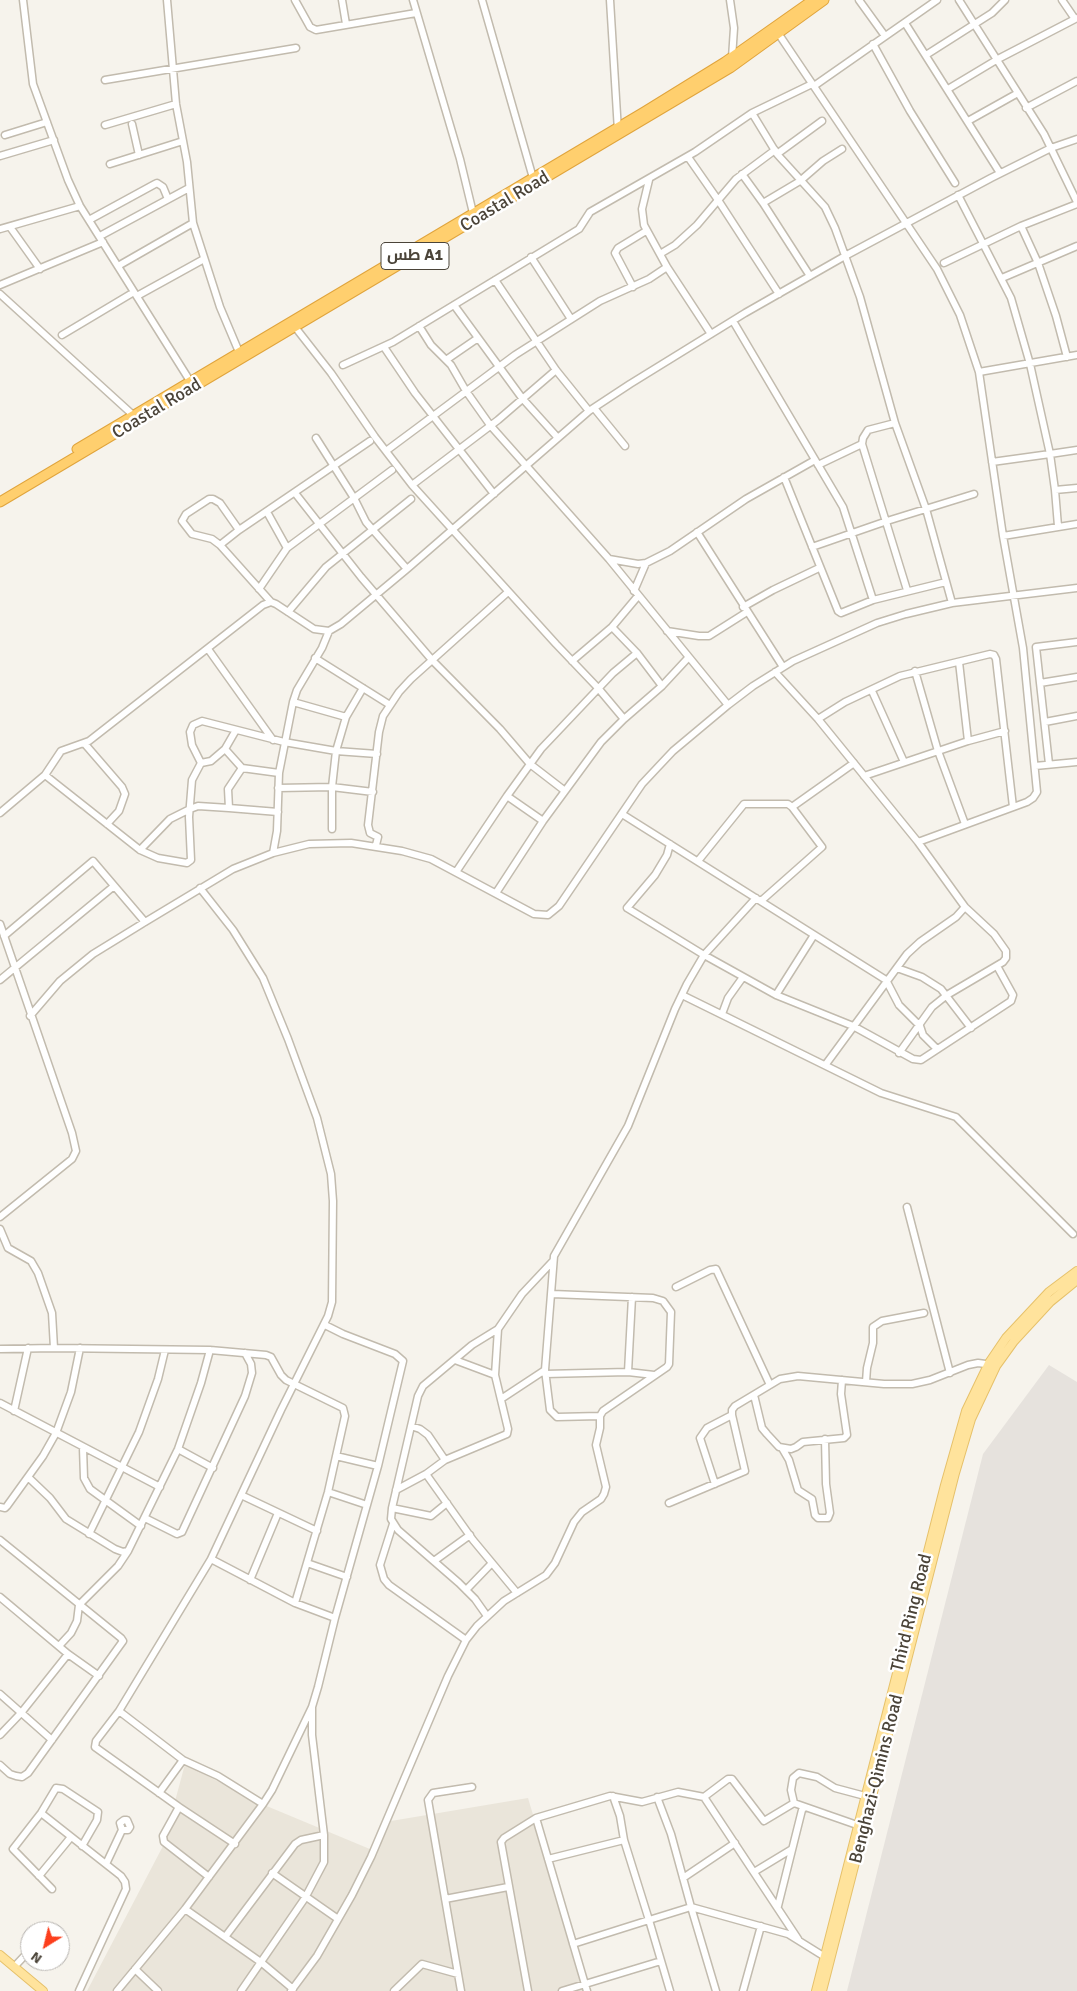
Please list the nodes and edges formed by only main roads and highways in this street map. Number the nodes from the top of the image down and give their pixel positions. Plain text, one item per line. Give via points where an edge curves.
1 (813, 0) edge
2 (824, 0) edge
3 (618, 132) junction
4 (265, 341) junction
5 (33, 479) junction
6 (0, 496) edge
7 (0, 502) edge
8 (1077, 1271) edge
9 (1077, 1280) edge
10 (992, 1365) junction
11 (0, 1955) edge
12 (43, 1991) edge
13 (816, 1991) edge
14 (822, 1991) edge

1 - 3 highway, Coastal Road / طس A1
2 - 3 highway, Coastal Road / طس A1 via 730,68
3 - 4 highway, Coastal Road / طس A1 via 473,213
3 - 4 highway, Coastal Road / طس A1 via 295,327
4 - 5 highway, Coastal Road / طس A1
4 - 5 highway, Coastal Road / طس A1 via 239,352 133,415
5 - 6 highway, Coastal Road / طس A1
5 - 7 highway, Coastal Road / طس A1
8 - 10 main road, Third Ring Road via 1027,1314 1006,1338
9 - 10 main road, Benghazi-Qimins Road via 1027,1325
10 - 13 main road, Third Ring Road via 966,1410 956,1443
10 - 14 main road, Benghazi-Qimins Road via 962,1447
11 - 12 main road

